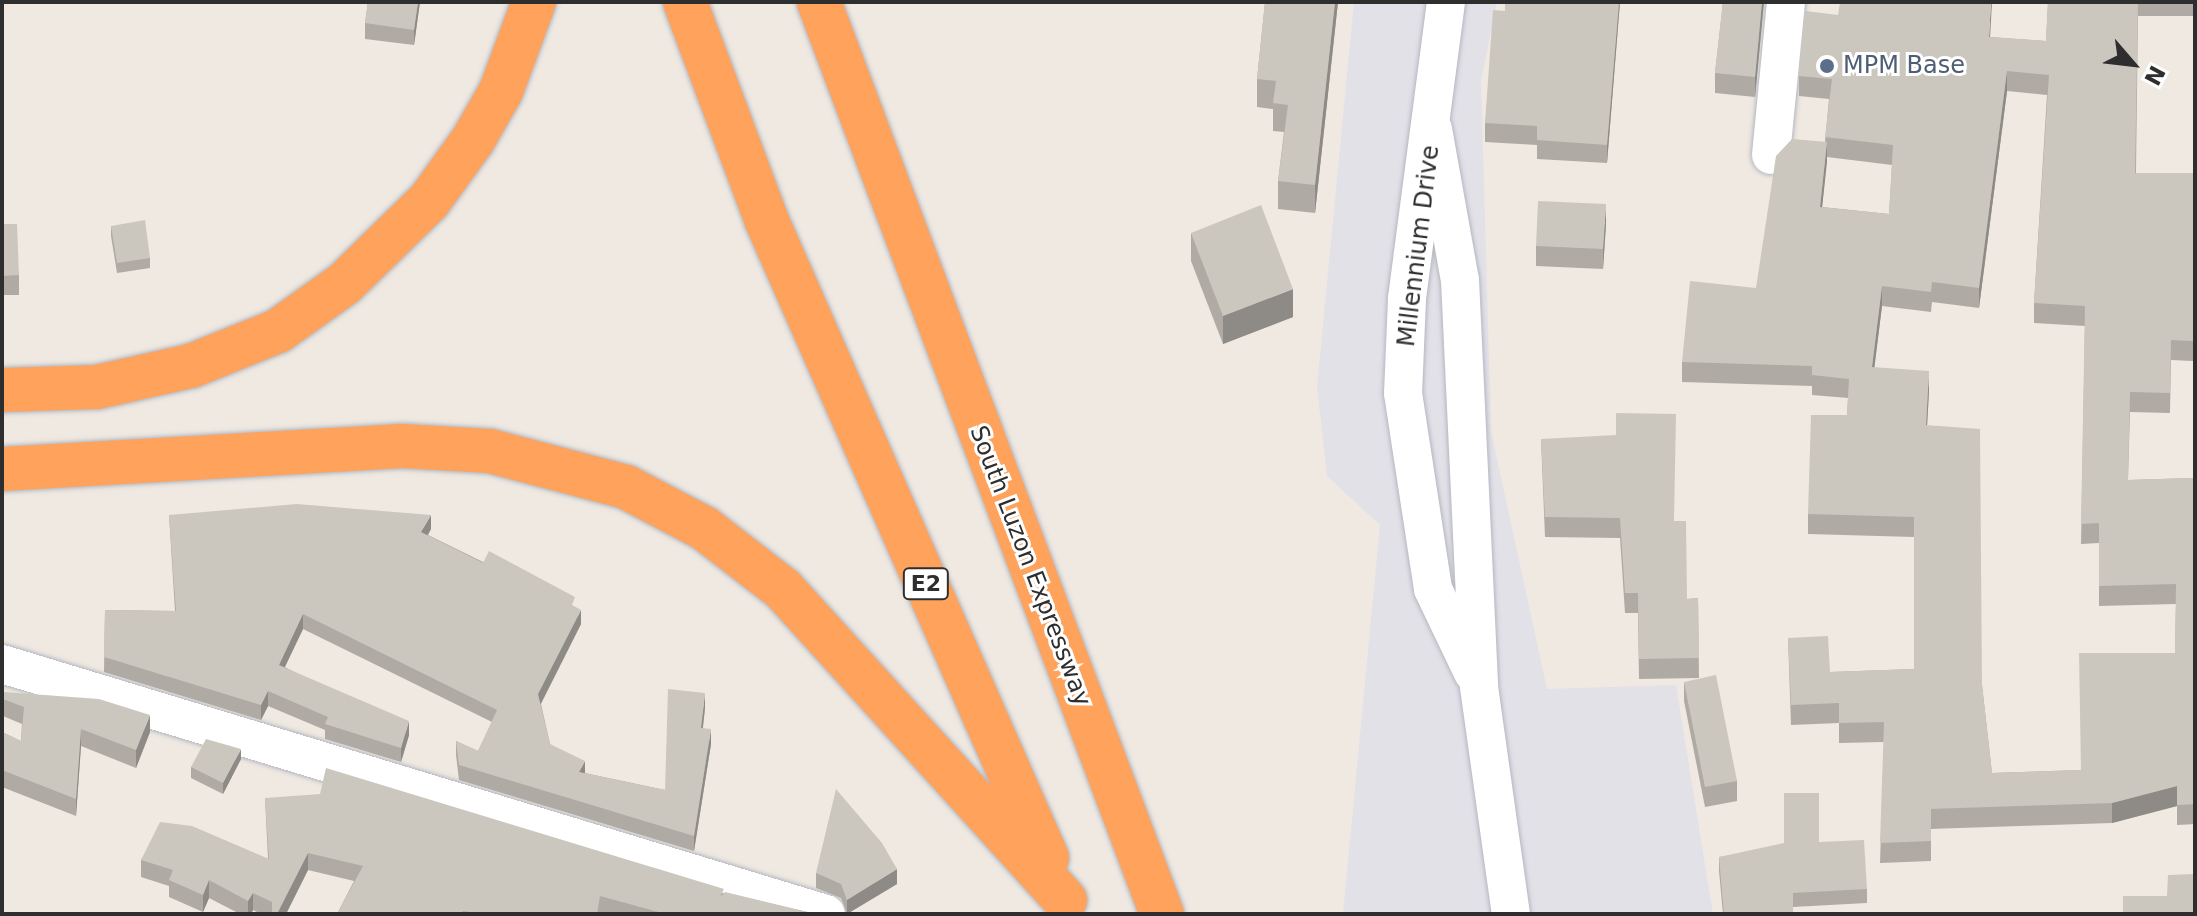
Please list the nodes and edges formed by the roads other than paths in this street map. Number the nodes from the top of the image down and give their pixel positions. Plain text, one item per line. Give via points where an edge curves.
1 (534, 2) edge
2 (685, 2) edge
3 (819, 2) edge
4 (1446, 2) edge
5 (1786, 2) edge
6 (1433, 129) junction
7 (1771, 155) dead end
8 (2, 390) edge
9 (2, 469) edge
10 (2, 664) edge
11 (1479, 687) junction
12 (1069, 907) edge
13 (826, 914) edge
14 (1162, 914) edge
15 (1511, 914) edge

1 - 8 highway via 501,91 429,201 311,307 278,331 191,366 97,387
2 - 12 highway, E2 via 788,268
3 - 14 highway, South Luzon Expressway
4 - 6 street, Millennium Drive
5 - 7 street
6 - 11 street, Millennium Drive via 1460,280
6 - 11 street, Millennium Drive via 1407,299 1403,393 1433,589
9 - 12 highway via 402,446 490,451 626,487 704,528 783,589
10 - 13 street
11 - 15 street, Millennium Drive

